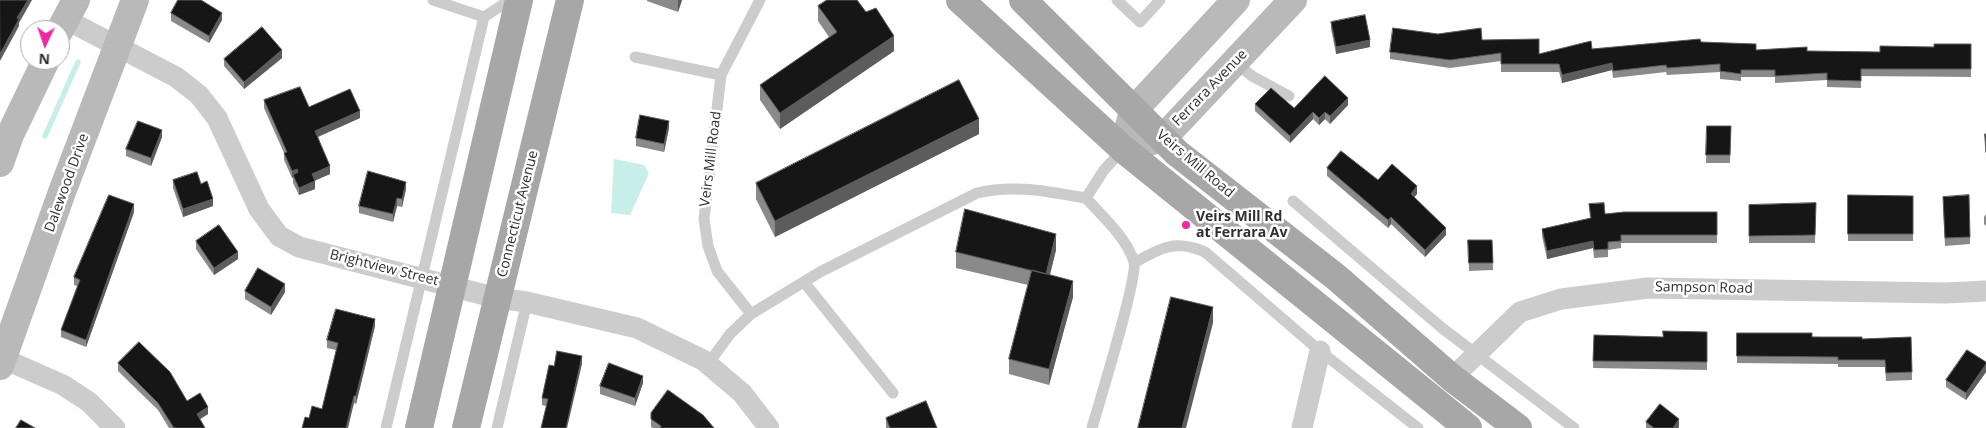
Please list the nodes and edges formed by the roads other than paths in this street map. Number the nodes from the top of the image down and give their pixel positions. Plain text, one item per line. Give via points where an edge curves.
1 (135, 0) edge
2 (433, 0) edge
3 (510, 0) edge
4 (519, 0) edge
5 (570, 0) edge
6 (760, 0) edge
7 (960, 0) edge
8 (1023, 0) edge
9 (1117, 0) edge
10 (1160, 0) edge
11 (1236, 0) edge
12 (1281, 6) edge
13 (67, 16) edge
14 (484, 17) junction
15 (118, 47) junction
16 (635, 57) dead end
17 (1235, 62) junction
18 (41, 70) edge
19 (721, 75) junction
20 (1289, 96) dead end
21 (1133, 111) junction
22 (1162, 138) junction
23 (1123, 149) junction
24 (0, 162) edge
25 (1086, 198) junction
26 (1293, 201) dead end
27 (1134, 263) junction
28 (422, 278) junction
29 (804, 282) junction
30 (453, 286) junction
31 (1986, 291) edge
32 (497, 298) junction
33 (527, 302) junction
34 (750, 314) junction
35 (1320, 351) junction
36 (1478, 354) junction
37 (2, 363) edge
38 (708, 364) junction
39 (1452, 378) junction
40 (893, 393) dead end
41 (115, 428) edge
42 (386, 428) edge
43 (419, 428) edge
44 (466, 428) edge
45 (497, 428) edge
46 (769, 428) edge
47 (1092, 428) edge
48 (1302, 428) edge
49 (1418, 428) edge
50 (1468, 428) edge
51 (1518, 428) edge
52 (1574, 428) edge

1 - 15 street, Dalewood Drive
2 - 14 lane
3 - 14 lane
4 - 30 main road
5 - 32 main road, Connecticut Avenue
6 - 19 lane, Veirs Mill Road
7 - 23 main road
8 - 21 main road, Veirs Mill Road
9 - 10 lane via 1140,22
11 - 21 street
12 - 17 street, Ferrara Avenue
13 - 15 street, Brightview Street
14 - 28 lane
15 - 28 street, Brightview Street via 176,77 199,95 217,118 259,209 279,236 299,247
15 - 37 street, Dalewood Drive via 62,192
16 - 19 lane
17 - 20 lane via 1252,76
17 - 22 street, Ferrara Avenue
18 - 24 street
19 - 34 lane, Veirs Mill Road via 704,219 708,246 717,271
21 - 22 main road, Veirs Mill Road
21 - 23 street
22 - 23 street, Ferrara Avenue
22 - 39 main road, Veirs Mill Road via 1336,277
23 - 25 lane via 1104,170
23 - 50 main road
25 - 27 lane via 1127,247
25 - 29 lane via 1018,188 977,193
26 - 36 lane via 1442,328
27 - 35 lane via 1159,248 1170,246 1205,252
27 - 47 lane via 1129,295
28 - 30 street, Brightview Street
28 - 42 lane
29 - 34 lane
29 - 40 lane
30 - 32 street, Brightview Street
30 - 43 main road
31 - 36 street, Sampson Road via 1648,288 1562,299 1520,312
32 - 33 street, Brightview Street
32 - 44 main road, Connecticut Avenue
33 - 38 street, Brightview Street via 637,328
33 - 45 lane
34 - 38 lane
35 - 48 street
35 - 49 lane
36 - 39 street, Sampson Road
36 - 52 lane
37 - 41 street via 63,385 89,402
38 - 46 street, Brightview Street via 742,393
39 - 51 main road, Veirs Mill Road

